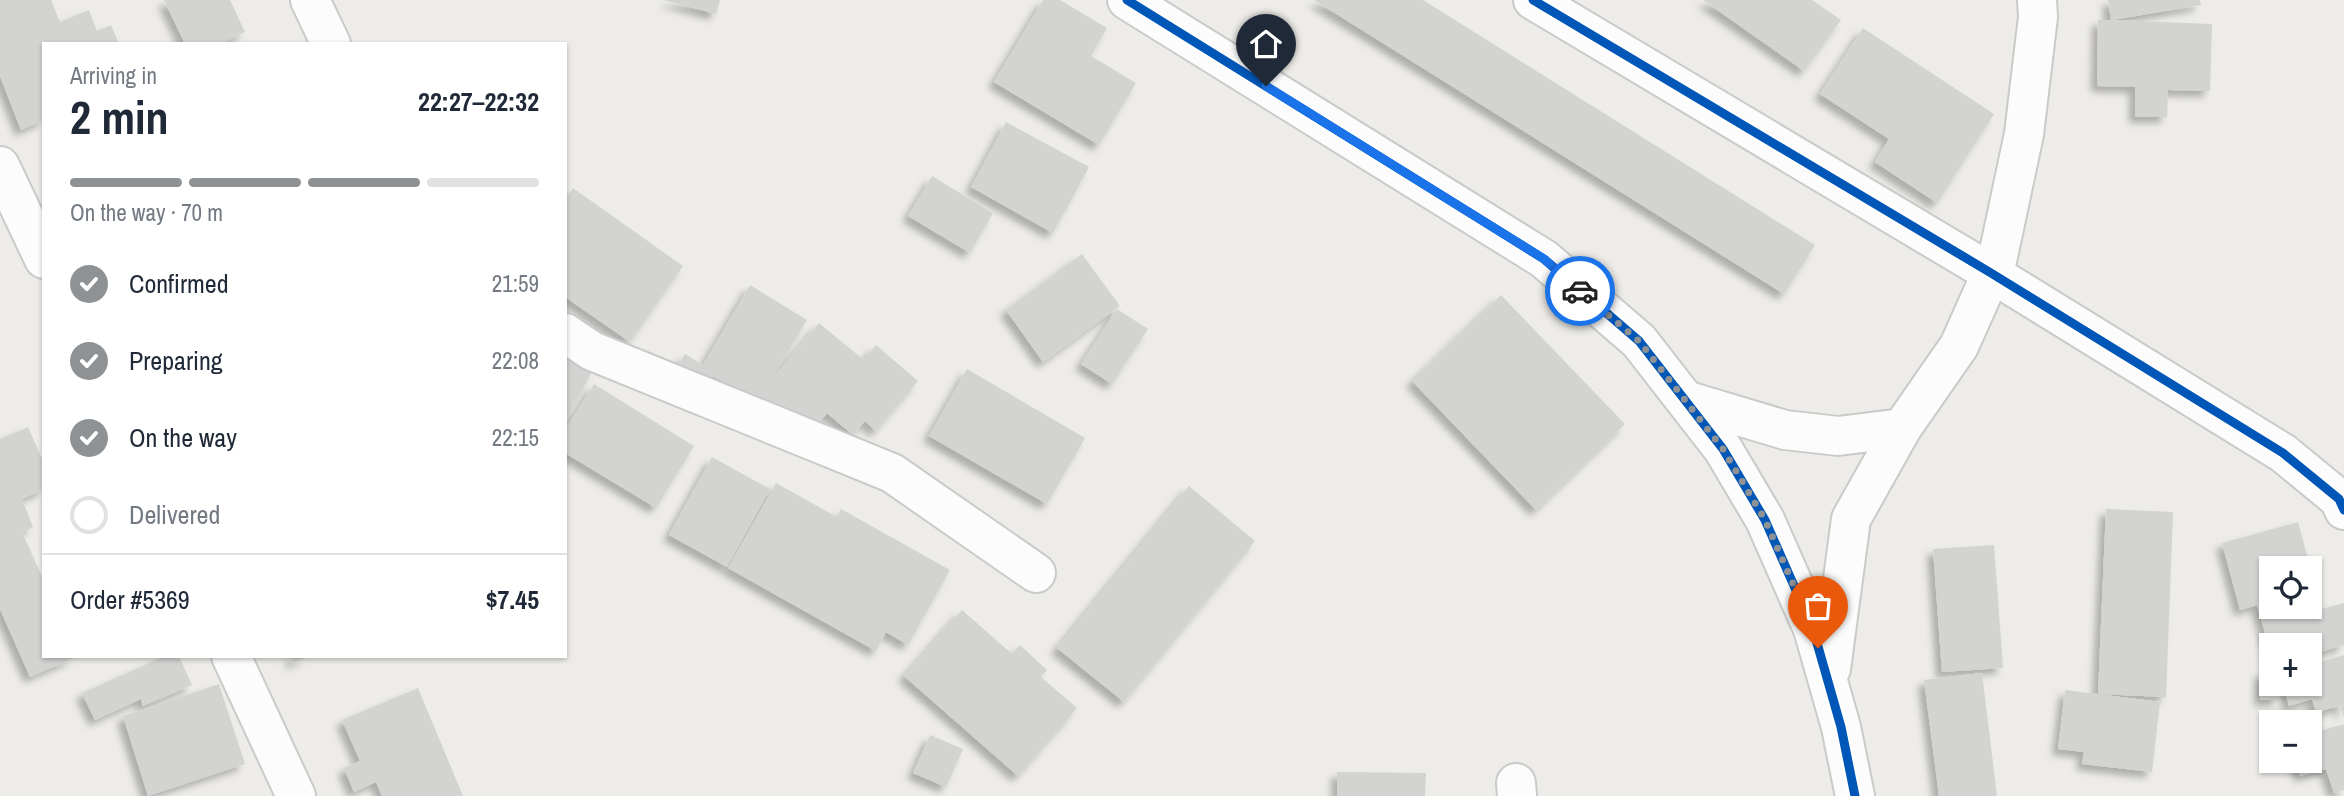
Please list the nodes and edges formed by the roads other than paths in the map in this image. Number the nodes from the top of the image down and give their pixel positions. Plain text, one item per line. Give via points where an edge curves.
1 (310, 0) edge
2 (1127, 0) edge
3 (1533, 0) edge
4 (2037, 0) edge
5 (330, 42) edge
6 (0, 166) edge
7 (42, 255) edge
8 (1991, 273) junction
9 (567, 334) edge
10 (1685, 400) junction
11 (1902, 428) junction
12 (2344, 510) edge
13 (1036, 573) dead end
14 (232, 658) edge
15 (1829, 685) junction
16 (296, 796) edge
17 (1855, 796) edge

1 - 5 street
2 - 10 street via 1544,259 1639,341
3 - 8 street
4 - 8 street via 2024,134
6 - 7 street
8 - 11 street via 1959,346
8 - 12 street via 2283,453 2339,499
9 - 13 street via 592,351 892,473
10 - 11 street via 1785,430 1838,436
10 - 15 street via 1723,449 1765,520 1813,629
11 - 15 street via 1851,519
14 - 16 street
15 - 17 street

